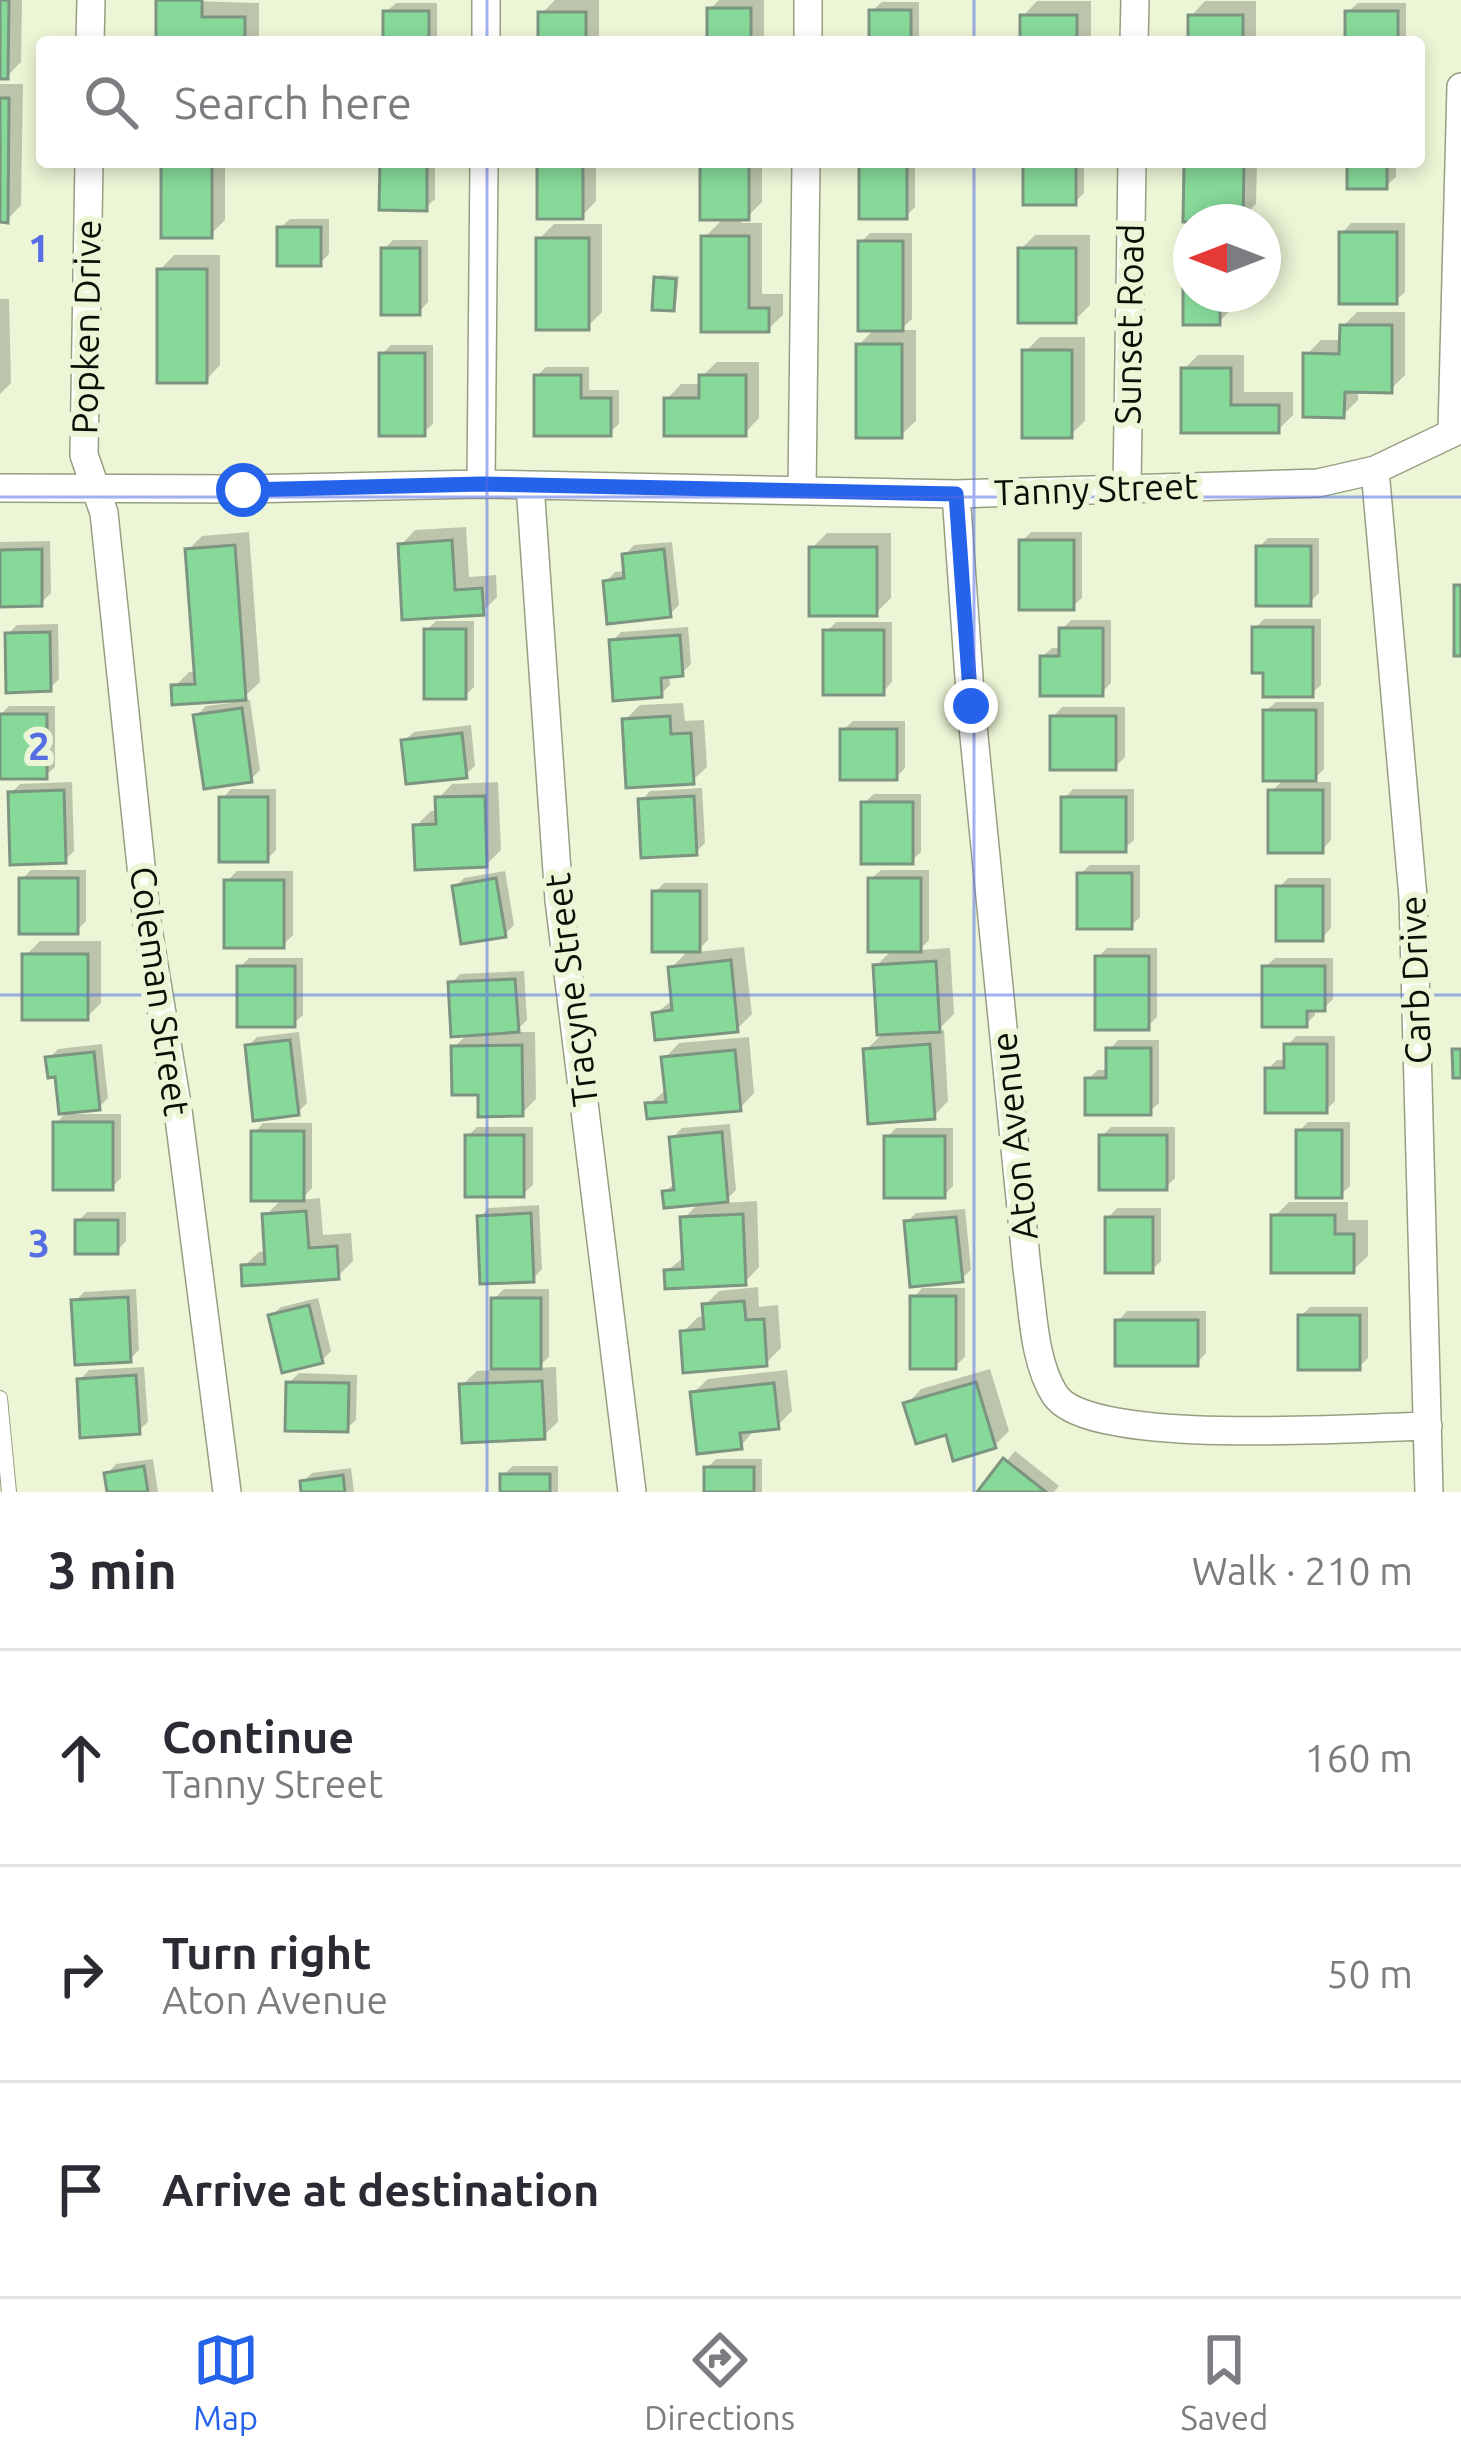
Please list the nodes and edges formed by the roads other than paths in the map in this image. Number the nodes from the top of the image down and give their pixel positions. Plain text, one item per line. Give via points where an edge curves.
1 (91, 0) edge
2 (486, 0) edge
3 (808, 0) edge
4 (1135, 0) edge
5 (90, 36) edge
6 (486, 36) edge
7 (808, 36) edge
8 (1134, 36) edge
9 (1461, 87) edge
10 (89, 168) edge
11 (484, 168) edge
12 (806, 168) edge
13 (1132, 168) edge
14 (1457, 430) edge
15 (1375, 470) junction
16 (481, 484) junction
17 (530, 485) junction
18 (1126, 486) junction
19 (0, 488) edge
20 (96, 490) junction
21 (802, 491) junction
22 (956, 494) junction
23 (0, 1398) edge
24 (1428, 1426) junction
25 (9, 1492) edge
26 (227, 1492) edge
27 (632, 1492) edge
28 (1429, 1492) edge

1 - 5 street
2 - 6 street
3 - 7 street
4 - 8 street
9 - 14 street
10 - 20 street, Popken Drive via 84,455
11 - 16 street
12 - 21 street
13 - 18 street, Sunset Road
14 - 15 street, Tanny Street
15 - 18 street, Tanny Street via 1318,483
15 - 24 street, Carb Drive via 1413,897
16 - 17 street, Tanny Street
16 - 20 street, Tanny Street
17 - 21 street, Tanny Street
17 - 27 street, Tracyne Street via 559,900
18 - 22 street, Tanny Street
19 - 20 street, Tanny Street
20 - 26 street, Coleman Street
21 - 22 street, Tanny Street
22 - 24 street, Aton Avenue via 1027,1269 1039,1351 1056,1398 1125,1425 1188,1431
23 - 25 lane
24 - 28 street, Carb Drive

